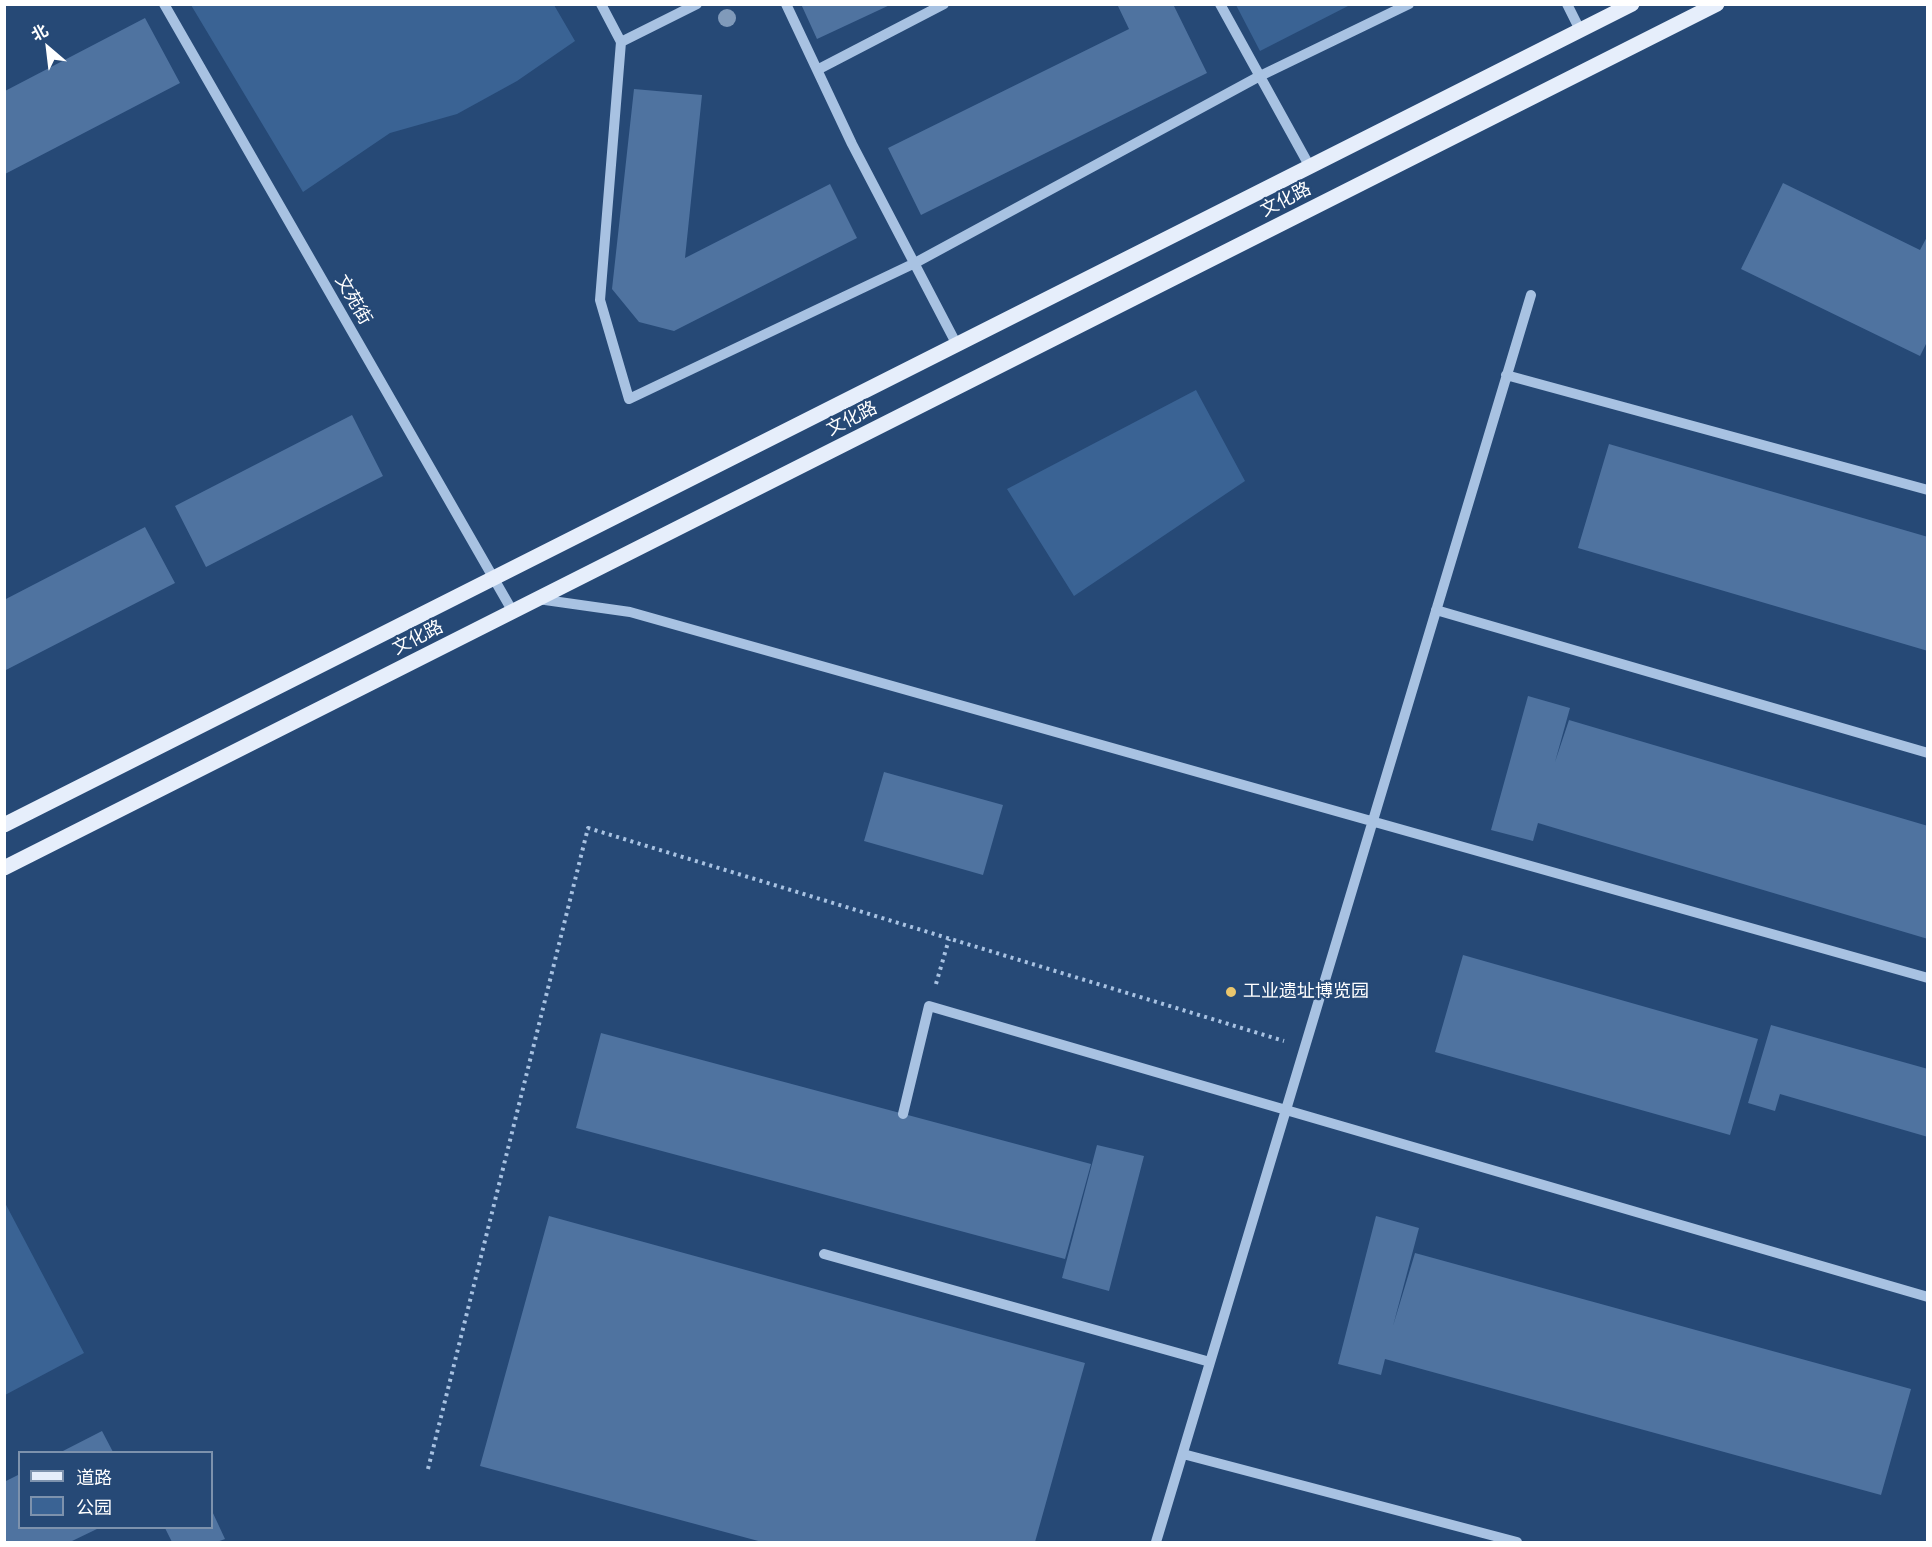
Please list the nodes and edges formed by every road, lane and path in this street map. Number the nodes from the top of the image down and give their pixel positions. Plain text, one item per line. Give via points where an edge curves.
1 (164, 4) edge
2 (601, 4) edge
3 (698, 4) edge
4 (786, 4) edge
5 (945, 4) edge
6 (1220, 4) edge
7 (1409, 4) edge
8 (1568, 4) edge
9 (1632, 4) edge
10 (1717, 4) edge
11 (1580, 30) junction
12 (621, 42) junction
13 (817, 70) junction
14 (1258, 77) junction
15 (1310, 167) junction
16 (915, 263) junction
17 (1531, 295) dead end
18 (957, 345) junction
19 (1506, 375) junction
20 (1928, 490) edge
21 (494, 579) junction
22 (537, 599) junction
23 (1436, 610) junction
24 (513, 612) junction
25 (1928, 753) edge
26 (1373, 822) junction
27 (4, 825) edge
28 (4, 868) edge
29 (949, 939) junction
30 (1928, 978) edge
31 (929, 1006) junction
32 (1305, 1047) junction
33 (1286, 1110) junction
34 (903, 1114) dead end
35 (824, 1254) dead end
36 (1928, 1297) edge
37 (1210, 1362) junction
38 (1183, 1454) junction
39 (428, 1469) dead end
40 (1156, 1542) edge
41 (1517, 1542) edge

1 - 21 street, 文苑街
2 - 12 street
3 - 12 street
4 - 13 street
5 - 13 street
6 - 14 street
7 - 14 street
8 - 11 street
9 - 11 main road, 文化路
10 - 22 main road, 文化路
11 - 15 main road, 文化路
12 - 16 street via 600,300 629,399
13 - 16 street
14 - 15 street
14 - 16 street
15 - 18 main road, 文化路
16 - 18 street
17 - 19 street
18 - 21 main road, 文化路
19 - 20 street
19 - 23 street
21 - 24 street, 文苑街
21 - 27 main road, 文化路
22 - 24 main road, 文化路
22 - 26 street via 630,612
23 - 25 street
23 - 26 street
24 - 28 main road, 文化路
26 - 30 street
26 - 32 street
29 - 31 path
29 - 32 path
29 - 39 path via 588,828
31 - 33 street
31 - 34 street
32 - 33 street
33 - 36 street
33 - 37 street
35 - 37 street
37 - 38 street
38 - 40 street
38 - 41 street

